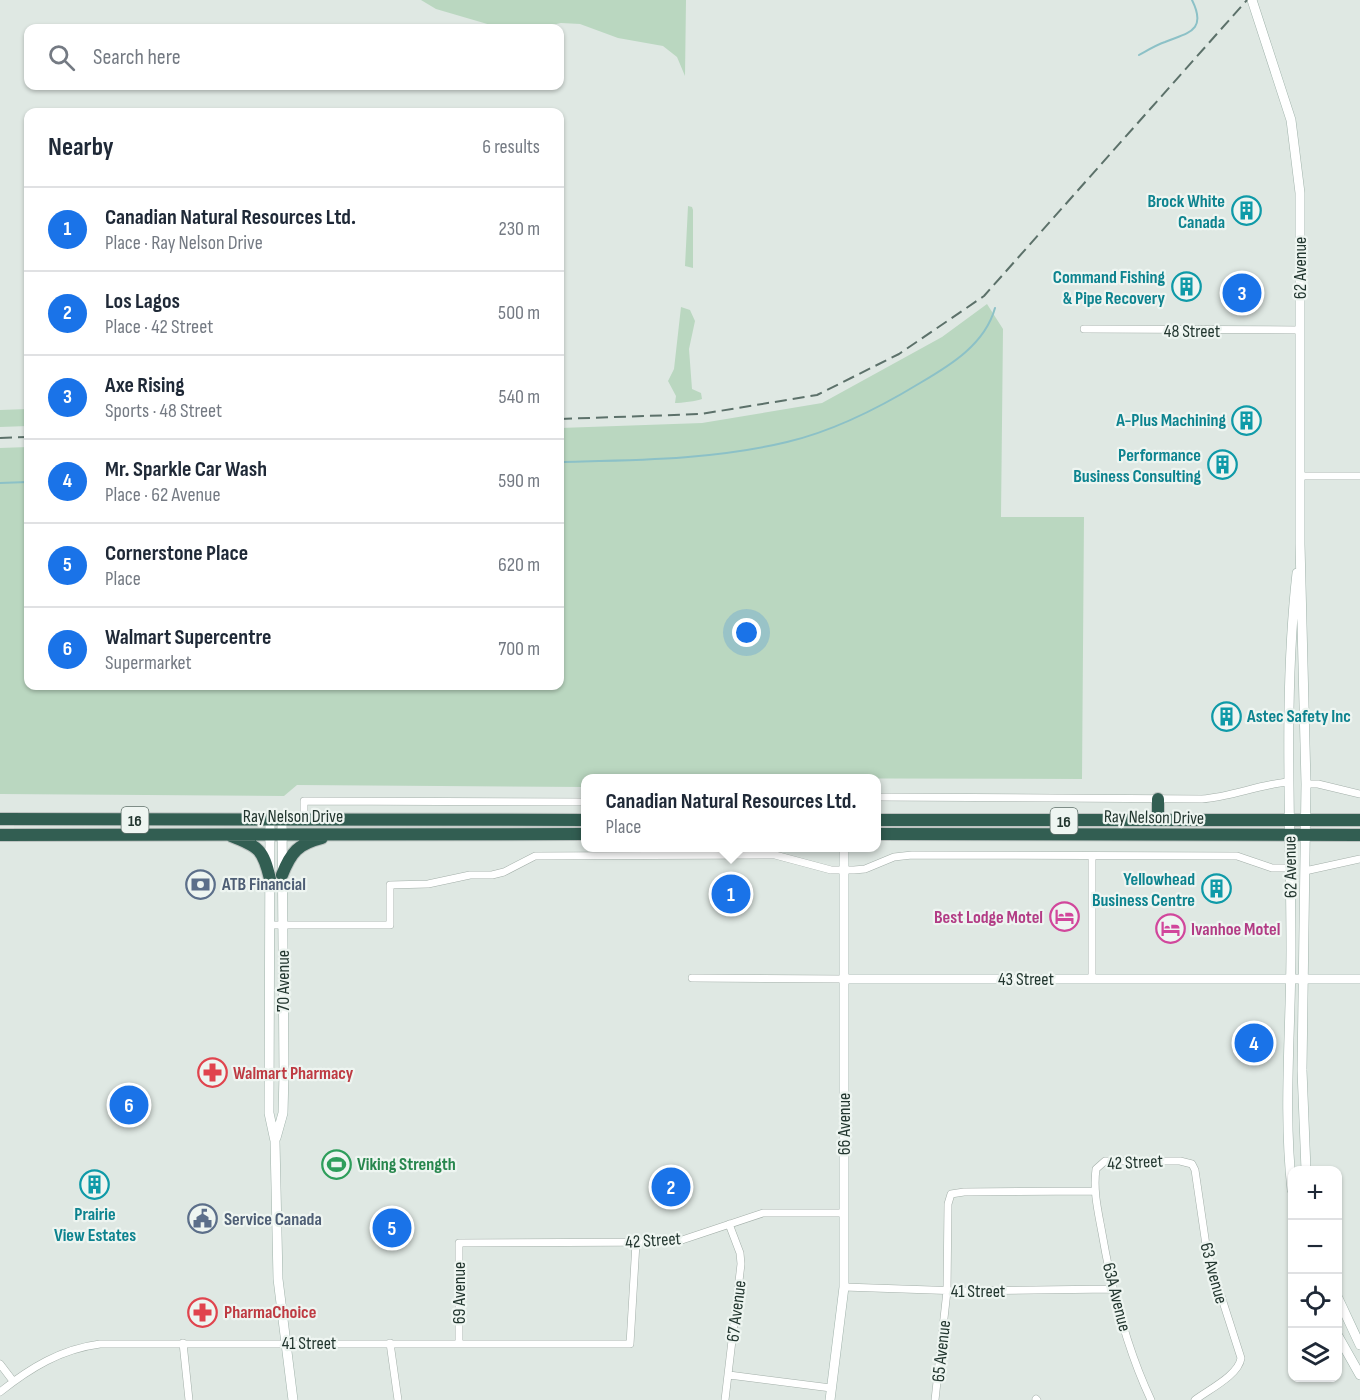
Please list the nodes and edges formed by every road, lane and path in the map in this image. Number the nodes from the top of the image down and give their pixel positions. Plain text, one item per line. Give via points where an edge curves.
1 (1252, 0) edge
2 (1084, 329) dead end
3 (1300, 330) junction
4 (1301, 476) junction
5 (1360, 476) edge
6 (1300, 544) junction
7 (1289, 782) junction
8 (1306, 784) junction
9 (1360, 794) edge
10 (881, 797) edge
11 (1158, 799) junction
12 (581, 802) edge
13 (0, 819) edge
14 (276, 820) junction
15 (304, 820) junction
16 (581, 820) edge
17 (881, 820) edge
18 (1158, 820) junction
19 (1289, 820) junction
20 (1306, 820) junction
21 (1360, 820) edge
22 (275, 833) junction
23 (224, 834) junction
24 (340, 834) junction
25 (581, 834) edge
26 (881, 834) edge
27 (0, 835) edge
28 (1290, 836) junction
29 (1306, 836) junction
30 (1360, 836) edge
31 (844, 852) edge
32 (1092, 856) junction
33 (1360, 859) edge
34 (1291, 868) junction
35 (844, 870) junction
36 (1305, 872) junction
37 (276, 877) junction
38 (283, 925) junction
39 (270, 926) junction
40 (692, 978) dead end
41 (844, 979) junction
42 (1092, 979) junction
43 (1291, 979) junction
44 (1305, 979) junction
45 (1360, 979) edge
46 (275, 1141) junction
47 (1292, 1166) edge
48 (1306, 1166) edge
49 (1195, 1170) joint
50 (1095, 1191) junction
51 (951, 1194) joint
52 (844, 1213) junction
53 (729, 1224) junction
54 (459, 1243) joint
55 (636, 1243) junction
56 (844, 1287) junction
57 (1112, 1289) junction
58 (947, 1291) junction
59 (1342, 1307) edge
60 (459, 1342) junction
61 (183, 1343) junction
62 (285, 1343) junction
63 (390, 1343) junction
64 (1342, 1343) edge
65 (1360, 1345) edge
66 (0, 1364) edge
67 (729, 1375) junction
68 (1360, 1375) edge
69 (13, 1381) junction
70 (831, 1388) junction
71 (0, 1392) edge
72 (189, 1400) edge
73 (293, 1400) edge
74 (398, 1400) edge
75 (725, 1400) edge
76 (830, 1400) edge
77 (935, 1400) edge
78 (1151, 1400) edge
79 (1194, 1400) edge

1 - 3 main road, 62 Avenue via 1295,138 1300,194
2 - 3 street, 48 Street
3 - 4 main road, 62 Avenue
4 - 5 street
4 - 6 main road, 62 Avenue
6 - 7 main road, 62 Avenue via 1293,625
6 - 8 main road, 62 Avenue
7 - 11 street via 1223,798
7 - 19 main road, 62 Avenue
8 - 9 street
8 - 20 main road, 62 Avenue
10 - 11 street
11 - 18 highway
12 - 15 street via 304,801
13 - 14 highway, Ray Nelson Drive / 16
14 - 15 highway, Ray Nelson Drive / 16
14 - 22 main road, 70 Avenue
15 - 16 highway, Ray Nelson Drive / 16
17 - 18 highway, Ray Nelson Drive / 16
18 - 19 highway, Ray Nelson Drive / 16
19 - 20 highway, Ray Nelson Drive / 16
19 - 28 main road, 62 Avenue
20 - 21 highway, Ray Nelson Drive / 16
20 - 29 main road, 62 Avenue
22 - 23 highway, Ray Nelson Drive / 16
22 - 24 highway, Ray Nelson Drive / 16
22 - 37 main road, 70 Avenue
23 - 27 highway, Ray Nelson Drive / 16
23 - 37 highway via 260,850
24 - 25 highway, Ray Nelson Drive / 16
24 - 37 highway via 298,846
26 - 28 highway, Ray Nelson Drive / 16
28 - 29 highway, Ray Nelson Drive / 16
28 - 34 main road, 62 Avenue
29 - 30 highway, Ray Nelson Drive / 16
29 - 36 main road, 62 Avenue
31 - 35 main road, 66 Avenue
32 - 34 street via 1237,856 1272,868
32 - 35 street via 903,856 865,869
32 - 42 street
33 - 36 street
34 - 43 main road, 62 Avenue
35 - 38 street via 775,855 535,856 492,874 428,884 390,885 390,925
35 - 41 main road, 66 Avenue
36 - 44 main road, 62 Avenue
37 - 38 main road, 70 Avenue
37 - 39 main road, 70 Avenue
38 - 39 street
38 - 46 main road, 70 Avenue via 283,1113
39 - 46 main road, 70 Avenue via 269,1105
40 - 41 street, 43 Street
41 - 42 main road, 43 Street
41 - 52 main road, 66 Avenue
42 - 43 main road, 43 Street
43 - 44 main road, 43 Street
43 - 47 main road, 62 Avenue
44 - 45 main road, 43 Street
44 - 48 main road, 62 Avenue via 1302,1070
46 - 62 main road, 70 Avenue via 277,1254
49 - 50 street, 42 Street via 1192,1164 1180,1161 1105,1161 1096,1169
49 - 79 street, 63 Avenue via 1207,1252 1240,1352 1240,1364
50 - 51 street, 42 Street
50 - 57 street, 63A Avenue
51 - 58 street, 65 Avenue
52 - 53 street, 42 Street via 763,1213
52 - 56 main road, 66 Avenue
53 - 55 street, 42 Street via 676,1242
53 - 67 street, 67 Avenue via 741,1264
54 - 55 street, 42 Street
54 - 60 street, 69 Avenue
55 - 60 street, 41 Street via 630,1344
56 - 58 street, 41 Street
56 - 70 main road, 66 Avenue
57 - 58 street, 41 Street
57 - 78 street, 63A Avenue
58 - 77 street, 65 Avenue
59 - 65 main road
60 - 63 street, 41 Street
61 - 62 street, 41 Street
61 - 69 street, 41 Street via 82,1346
61 - 72 street
62 - 63 street, 41 Street
62 - 73 main road, 70 Avenue
63 - 74 street
64 - 68 main road
66 - 69 street
67 - 70 street
67 - 75 street, 67 Avenue
69 - 71 street, 41 Street
70 - 76 main road, 66 Avenue

